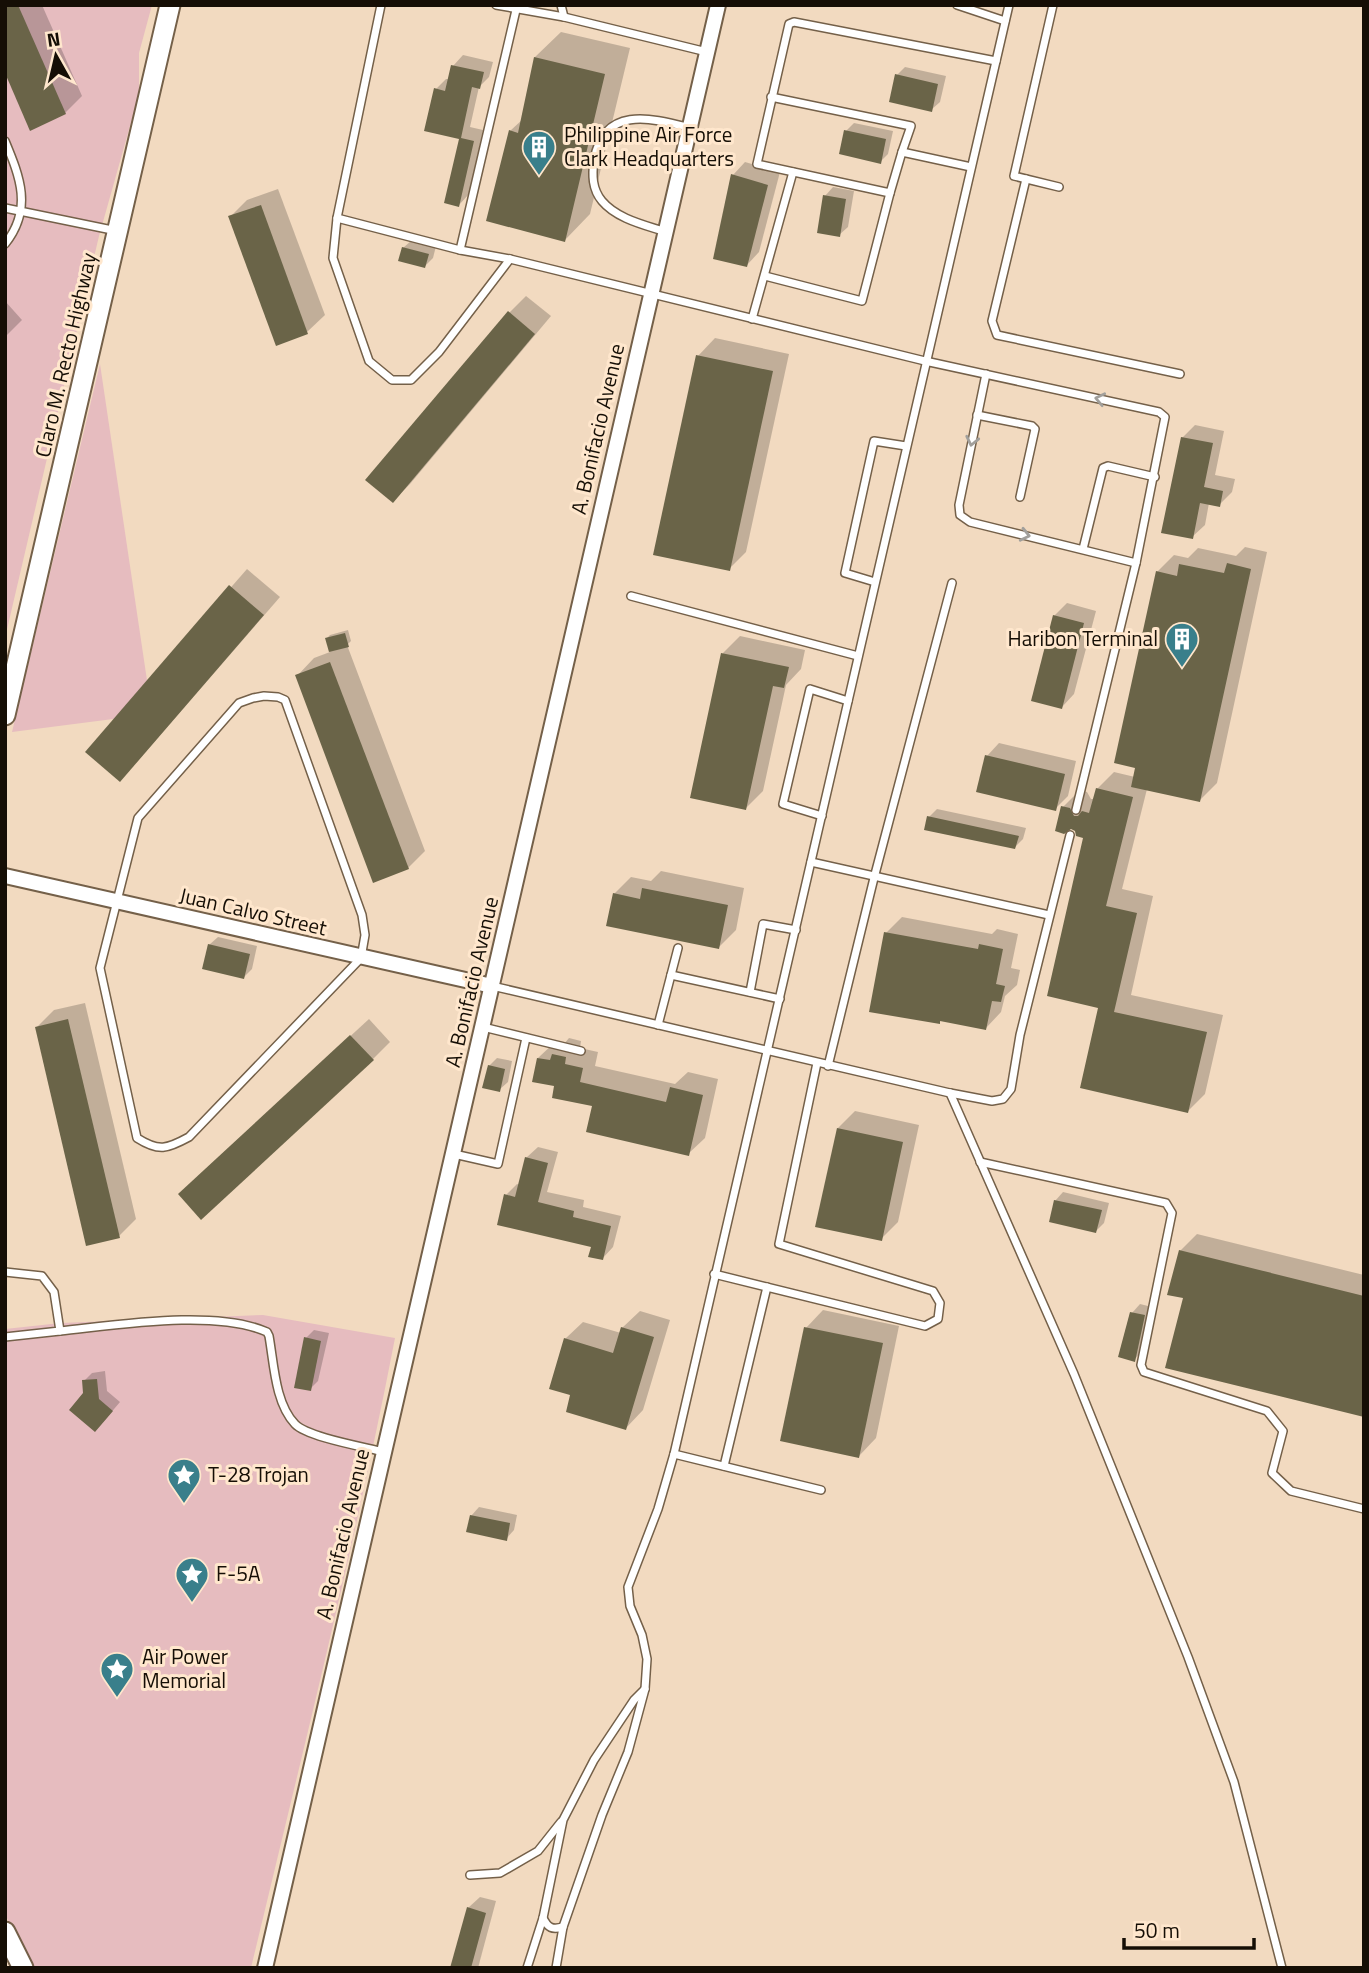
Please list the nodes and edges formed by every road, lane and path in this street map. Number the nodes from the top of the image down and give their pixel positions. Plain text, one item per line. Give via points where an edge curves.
1 (170, 5) edge
2 (381, 5) edge
3 (496, 5) edge
4 (561, 5) edge
5 (718, 5) edge
6 (957, 5) edge
7 (1009, 5) edge
8 (1053, 5) edge
9 (516, 10) junction
10 (564, 17) junction
11 (1006, 21) junction
12 (707, 52) junction
13 (996, 61) junction
14 (771, 97) junction
15 (691, 128) junction
16 (5, 141) edge
17 (902, 152) junction
18 (971, 167) junction
19 (793, 172) junction
20 (1026, 179) junction
21 (1059, 187) dead end
22 (890, 193) junction
23 (5, 208) edge
24 (21, 212) junction
25 (337, 218) junction
26 (118, 231) junction
27 (666, 232) junction
28 (5, 244) edge
29 (460, 250) junction
30 (510, 259) junction
31 (765, 276) junction
32 (651, 294) junction
33 (752, 319) junction
34 (925, 361) junction
35 (986, 374) junction
36 (1180, 374) dead end
37 (977, 415) junction
38 (906, 446) junction
39 (1155, 477) junction
40 (1020, 498) dead end
41 (1083, 549) junction
42 (1136, 563) junction
43 (875, 582) junction
44 (952, 583) dead end
45 (631, 596) dead end
46 (858, 656) junction
47 (848, 701) junction
48 (5, 715) edge
49 (1076, 810) dead end
50 (822, 816) junction
51 (1070, 835) dead end
52 (811, 862) junction
53 (5, 876) edge
54 (874, 878) junction
55 (117, 902) junction
56 (1049, 915) junction
57 (796, 930) junction
58 (678, 948) dead end
59 (360, 958) junction
60 (671, 975) junction
61 (492, 986) junction
62 (750, 992) junction
63 (780, 999) junction
64 (658, 1025) junction
65 (483, 1027) junction
66 (526, 1038) junction
67 (581, 1051) dead end
68 (768, 1051) junction
69 (817, 1063) junction
70 (828, 1066) junction
71 (950, 1093) junction
72 (454, 1154) junction
73 (980, 1162) junction
74 (5, 1272) edge
75 (714, 1274) junction
76 (767, 1287) junction
77 (61, 1331) junction
78 (5, 1337) edge
79 (384, 1452) junction
80 (674, 1454) junction
81 (724, 1466) junction
82 (821, 1490) dead end
83 (1364, 1509) edge
84 (645, 1689) junction
85 (563, 1820) junction
86 (470, 1875) dead end
87 (543, 1918) junction
88 (563, 1927) junction
89 (5, 1932) edge
90 (23, 1968) edge
91 (265, 1968) edge
92 (527, 1968) edge
93 (556, 1968) edge
94 (1282, 1968) edge

1 - 26 main road, Claro M. Recto Highway
2 - 25 lane
3 - 9 lane
4 - 10 lane
5 - 12 street, A. Bonifacio Avenue
6 - 11 lane
7 - 11 lane
8 - 20 lane via 1014,176
9 - 10 lane
9 - 29 lane
10 - 12 lane
11 - 13 lane
12 - 15 street, A. Bonifacio Avenue
13 - 14 lane via 794,22 789,24
13 - 18 lane
14 - 17 lane via 911,126
14 - 19 lane via 757,164
15 - 27 street, A. Bonifacio Avenue
15 - 27 lane via 653,119 626,120 601,138 595,155 595,190 604,203 633,221
16 - 24 lane via 22,190
17 - 18 lane
17 - 22 lane
18 - 34 lane
19 - 22 lane
19 - 31 lane
20 - 21 lane
20 - 36 lane via 992,321 997,335
22 - 31 lane via 862,302
23 - 24 lane
24 - 26 lane
24 - 28 lane
25 - 29 lane
25 - 30 lane via 333,258 369,360 392,380 411,380 439,352
26 - 48 main road, Claro M. Recto Highway
27 - 32 street, A. Bonifacio Avenue
29 - 30 lane
30 - 32 lane
31 - 33 lane
32 - 33 lane
32 - 61 street, A. Bonifacio Avenue
33 - 34 lane
34 - 35 lane
34 - 38 lane
35 - 37 lane
39 -> 35 lane via 1165,417 1159,412
37 - 40 lane via 1035,429
37 -> 41 lane via 958,505 960,515 970,522
38 - 43 lane
38 - 43 lane via 874,441 845,573
39 - 41 lane via 1103,468
39 - 42 lane
41 - 42 lane
42 - 49 lane
43 - 46 lane
44 - 54 lane
45 - 46 lane
46 - 47 lane
47 - 50 lane
47 - 50 lane via 810,689 783,804
50 - 52 lane
51 - 56 lane
52 - 54 lane
52 - 57 lane
53 - 55 street, Juan Calvo Street
54 - 56 lane
54 - 70 lane
55 - 59 street, Juan Calvo Street
55 - 59 lane via 100,968 137,1138 152,1148 171,1147 189,1137
55 - 59 lane via 138,818 239,703 278,696 285,700 362,915 365,935
56 - 71 lane via 1011,1090 1003,1099 992,1101
57 - 62 lane via 763,924
57 - 63 lane
58 - 60 lane
59 - 61 street, Juan Calvo Street
60 - 62 lane
60 - 64 lane
61 - 64 lane
61 - 65 street, A. Bonifacio Avenue
62 - 63 lane
63 - 68 lane
64 - 68 lane
65 - 66 lane
65 - 72 street, A. Bonifacio Avenue
66 - 67 lane
66 - 72 lane via 498,1164
68 - 69 lane
68 - 75 lane
69 - 70 lane
69 - 76 lane via 779,1244 933,1291 940,1303 938,1319 925,1326
70 - 71 lane
71 - 73 lane
72 - 79 street, A. Bonifacio Avenue
73 - 83 lane via 1166,1203 1171,1213 1142,1369 1267,1411 1283,1430 1272,1473 1291,1491
73 - 94 lane via 1074,1374 1193,1669 1234,1782
74 - 77 lane via 42,1276 54,1292
75 - 76 lane
75 - 80 lane
76 - 81 lane
77 - 78 lane
77 - 79 lane via 172,1321 250,1324 267,1332 285,1409 297,1427
79 - 91 street, A. Bonifacio Avenue
80 - 81 lane
80 - 84 lane via 628,1587 648,1659
81 - 82 lane
84 - 85 lane via 594,1760
84 - 88 lane via 628,1752
85 - 86 lane via 538,1851 500,1873
85 - 87 lane
87 - 88 lane via 549,1927
87 - 92 lane
88 - 93 lane
89 - 90 main road

